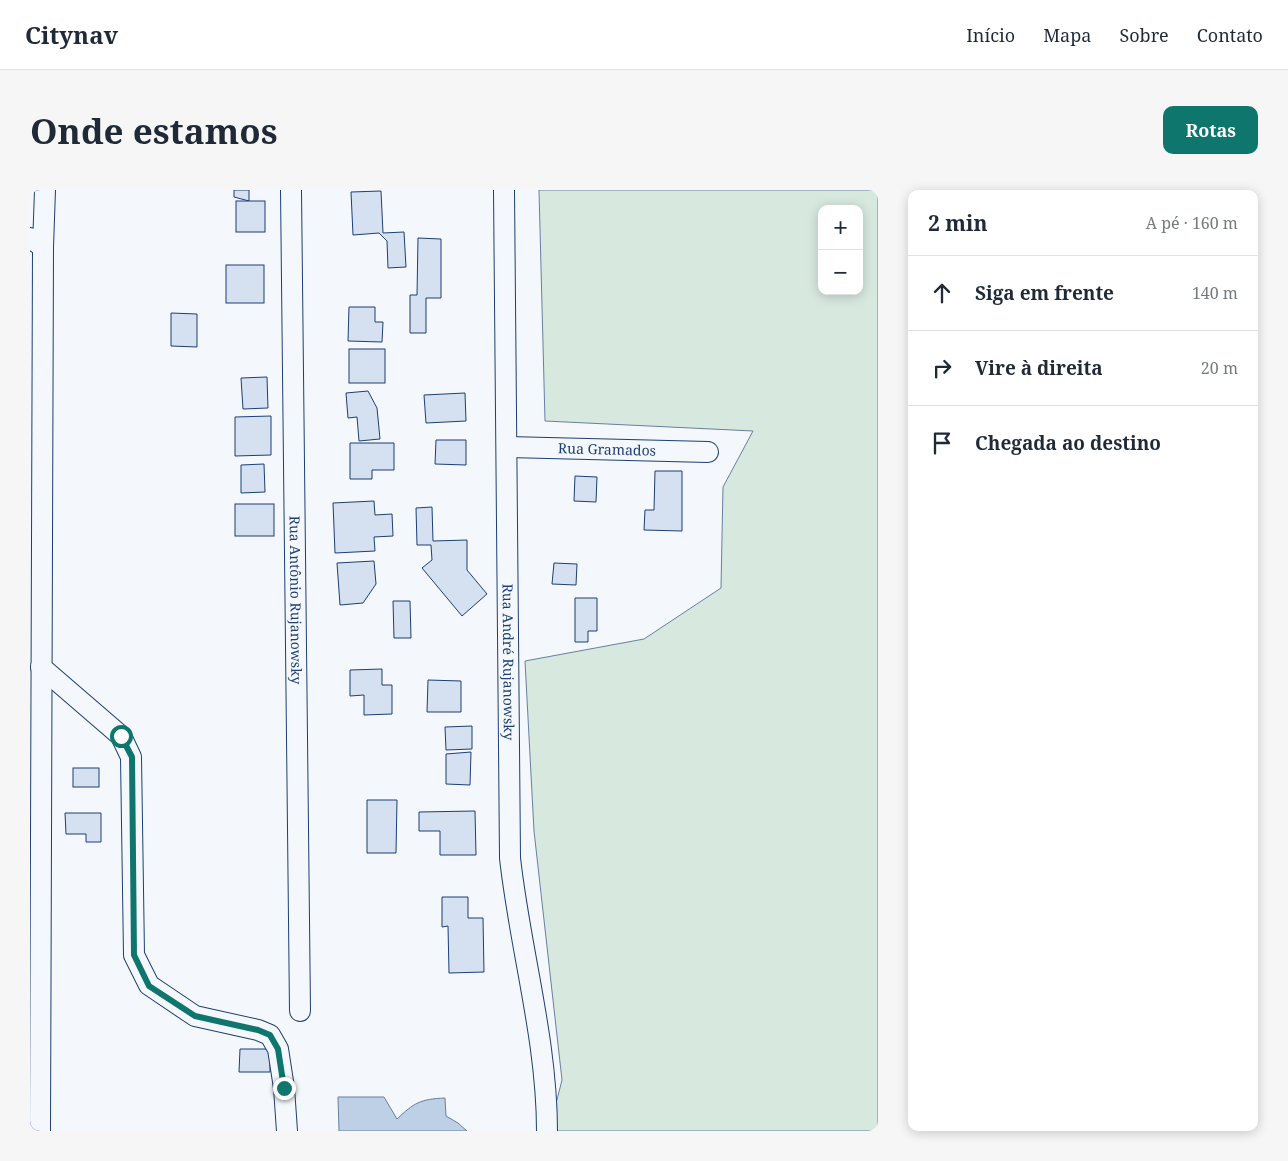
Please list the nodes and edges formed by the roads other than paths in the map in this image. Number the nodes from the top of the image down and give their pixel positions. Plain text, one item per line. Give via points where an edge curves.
1 (45, 190) edge
2 (291, 190) edge
3 (504, 190) edge
4 (37, 243) edge
5 (507, 446) junction
6 (708, 452) dead end
7 (41, 667) junction
8 (300, 1011) dead end
9 (40, 1131) edge
10 (287, 1131) edge
11 (547, 1131) edge

1 - 4 street
2 - 8 street, Rua Antônio Rujanowsky
3 - 5 street, Rua André Rujanowsky
4 - 7 street
5 - 6 street, Rua Gramados
5 - 11 street, Rua André Rujanowsky via 510,858 538,1031
7 - 9 street
7 - 10 street via 121,736 132,757 134,955 149,986 195,1016 270,1035 278,1049

